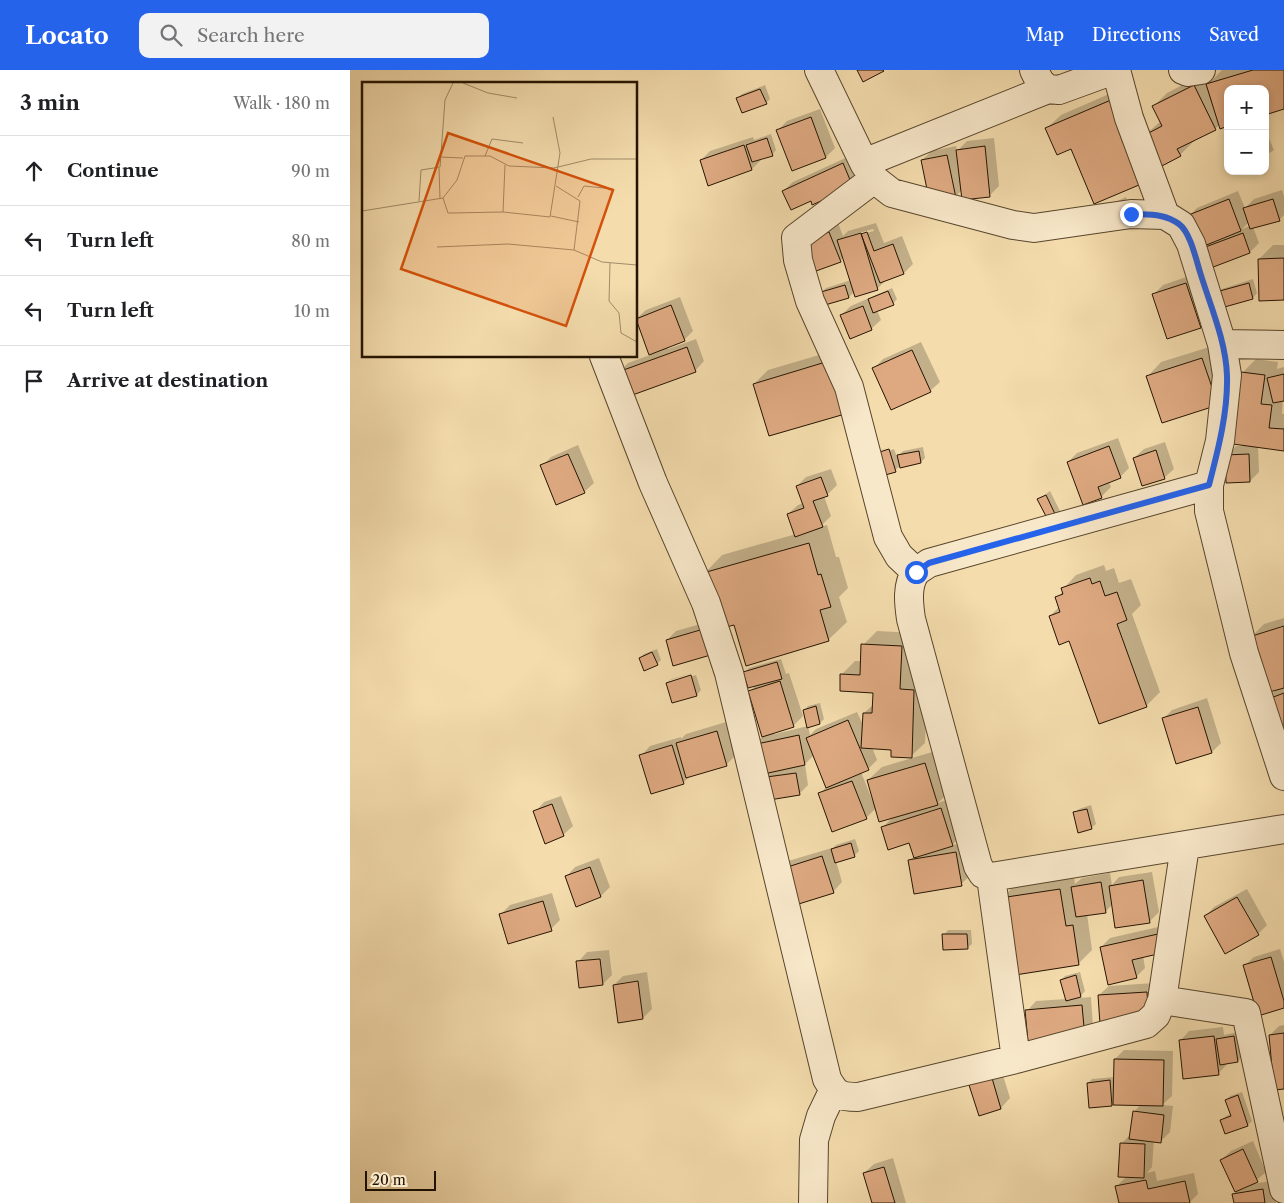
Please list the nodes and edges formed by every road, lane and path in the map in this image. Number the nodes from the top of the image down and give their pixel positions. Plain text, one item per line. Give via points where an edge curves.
1 (819, 70) edge
2 (1115, 70) edge
3 (1183, 70) edge
4 (1201, 70) edge
5 (1041, 80) edge
6 (869, 171) junction
7 (1165, 216) junction
8 (1222, 344) junction
9 (1284, 345) edge
10 (605, 358) edge
11 (1209, 485) junction
12 (916, 572) junction
13 (1284, 776) edge
14 (1284, 829) edge
15 (1185, 846) junction
16 (991, 877) junction
17 (1162, 1000) junction
18 (1016, 1059) junction
19 (833, 1091) junction
20 (1284, 1189) edge
21 (813, 1203) edge

1 - 6 street
2 - 5 street via 1059,90
2 - 7 street
3 - 4 street
5 - 6 street
6 - 7 street via 892,192 1013,226 1034,228 1131,214
6 - 12 street via 796,238 798,260 810,302 850,387 888,537 899,556
7 - 8 street via 1181,225 1191,244
8 - 9 street
8 - 11 street via 1227,375 1225,405
10 - 19 street via 653,483 706,603 729,673 827,1079
11 - 12 street via 929,563
11 - 13 street via 1209,511 1244,653
12 - 16 street via 908,601 912,619 978,866 983,874
14 - 15 street
15 - 16 street
15 - 17 street
16 - 18 street
17 - 18 street via 1156,1015 1146,1024
17 - 20 street via 1246,1013
18 - 19 street via 858,1098 845,1097
19 - 21 street via 814,1140

